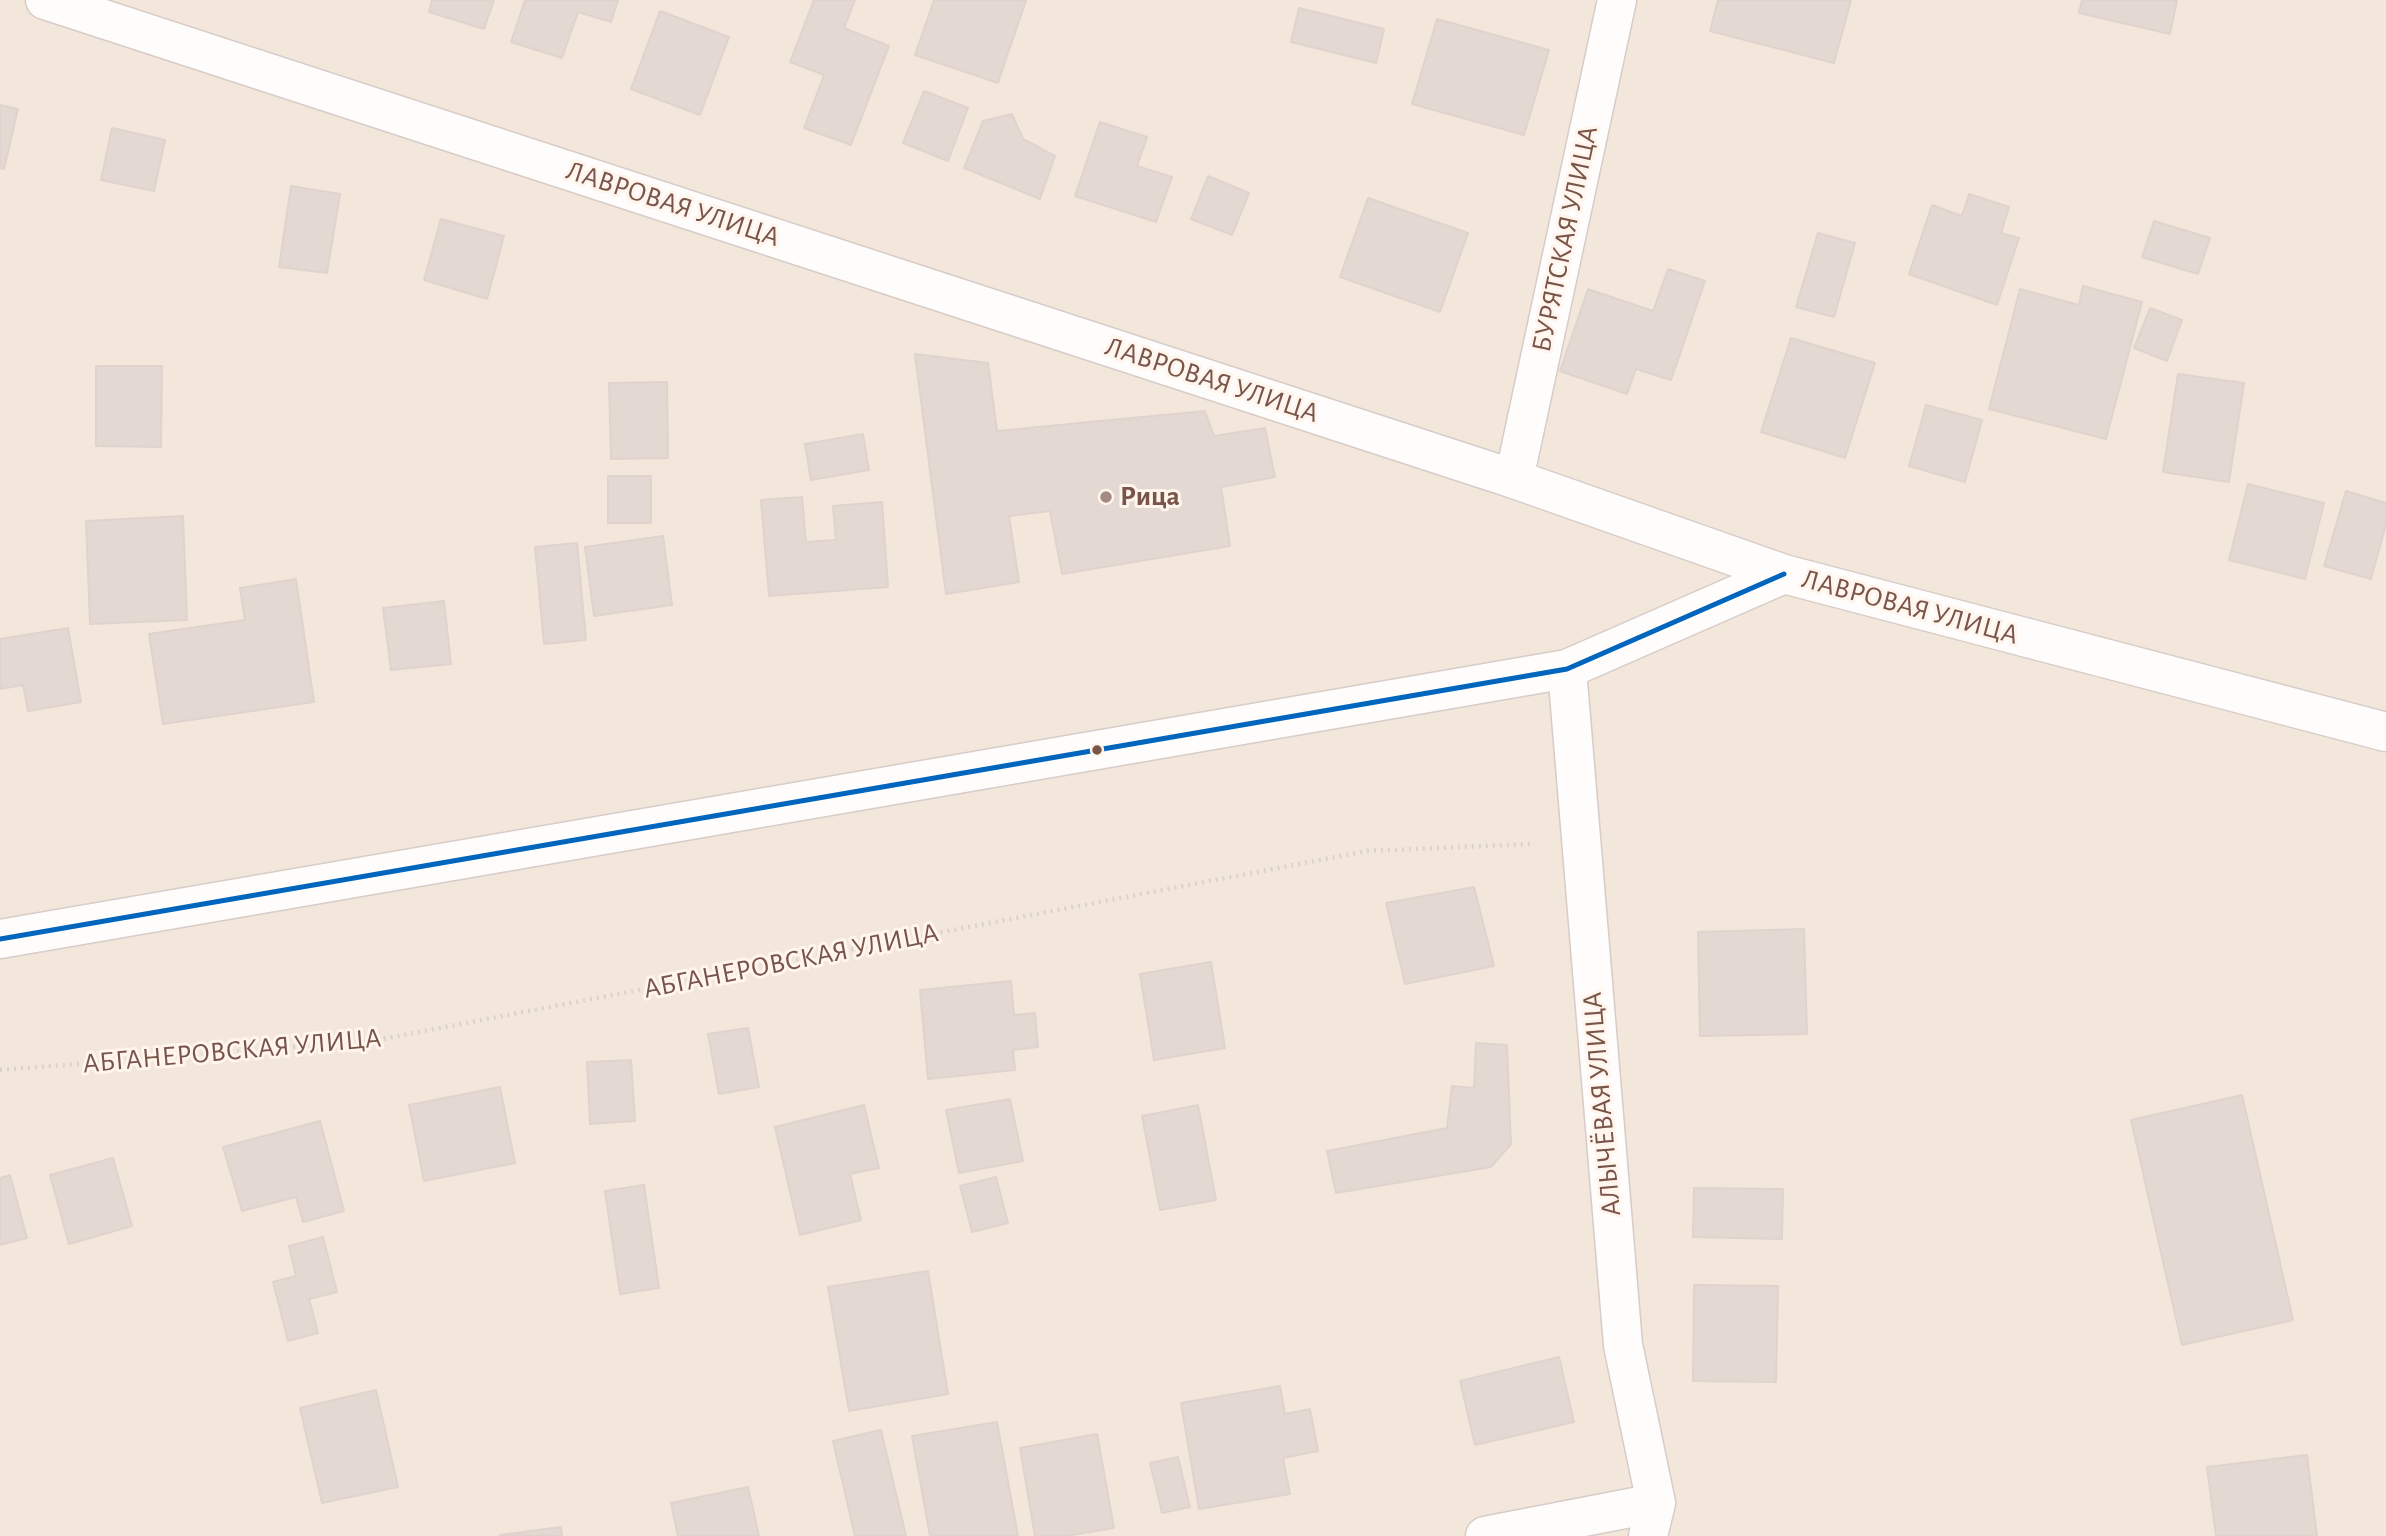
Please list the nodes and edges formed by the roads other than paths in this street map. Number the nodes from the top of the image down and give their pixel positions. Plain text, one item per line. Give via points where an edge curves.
1 (46, 0) edge
2 (1617, 0) edge
3 (1514, 479) junction
4 (1784, 574) junction
5 (1567, 668) junction
6 (2386, 732) edge
7 (0, 939) edge
8 (1652, 1520) edge
9 (1485, 1536) edge

1 - 3 street, ЛАВРОВАЯ УЛИЦА
2 - 3 street, БУРЯТСКАЯ УЛИЦА
3 - 4 street, ЛАВРОВАЯ УЛИЦА
4 - 5 street
4 - 6 street, ЛАВРОВАЯ УЛИЦА
5 - 7 street
5 - 8 street, АЛЫЧЁВАЯ УЛИЦА via 1623,1345
8 - 9 street

